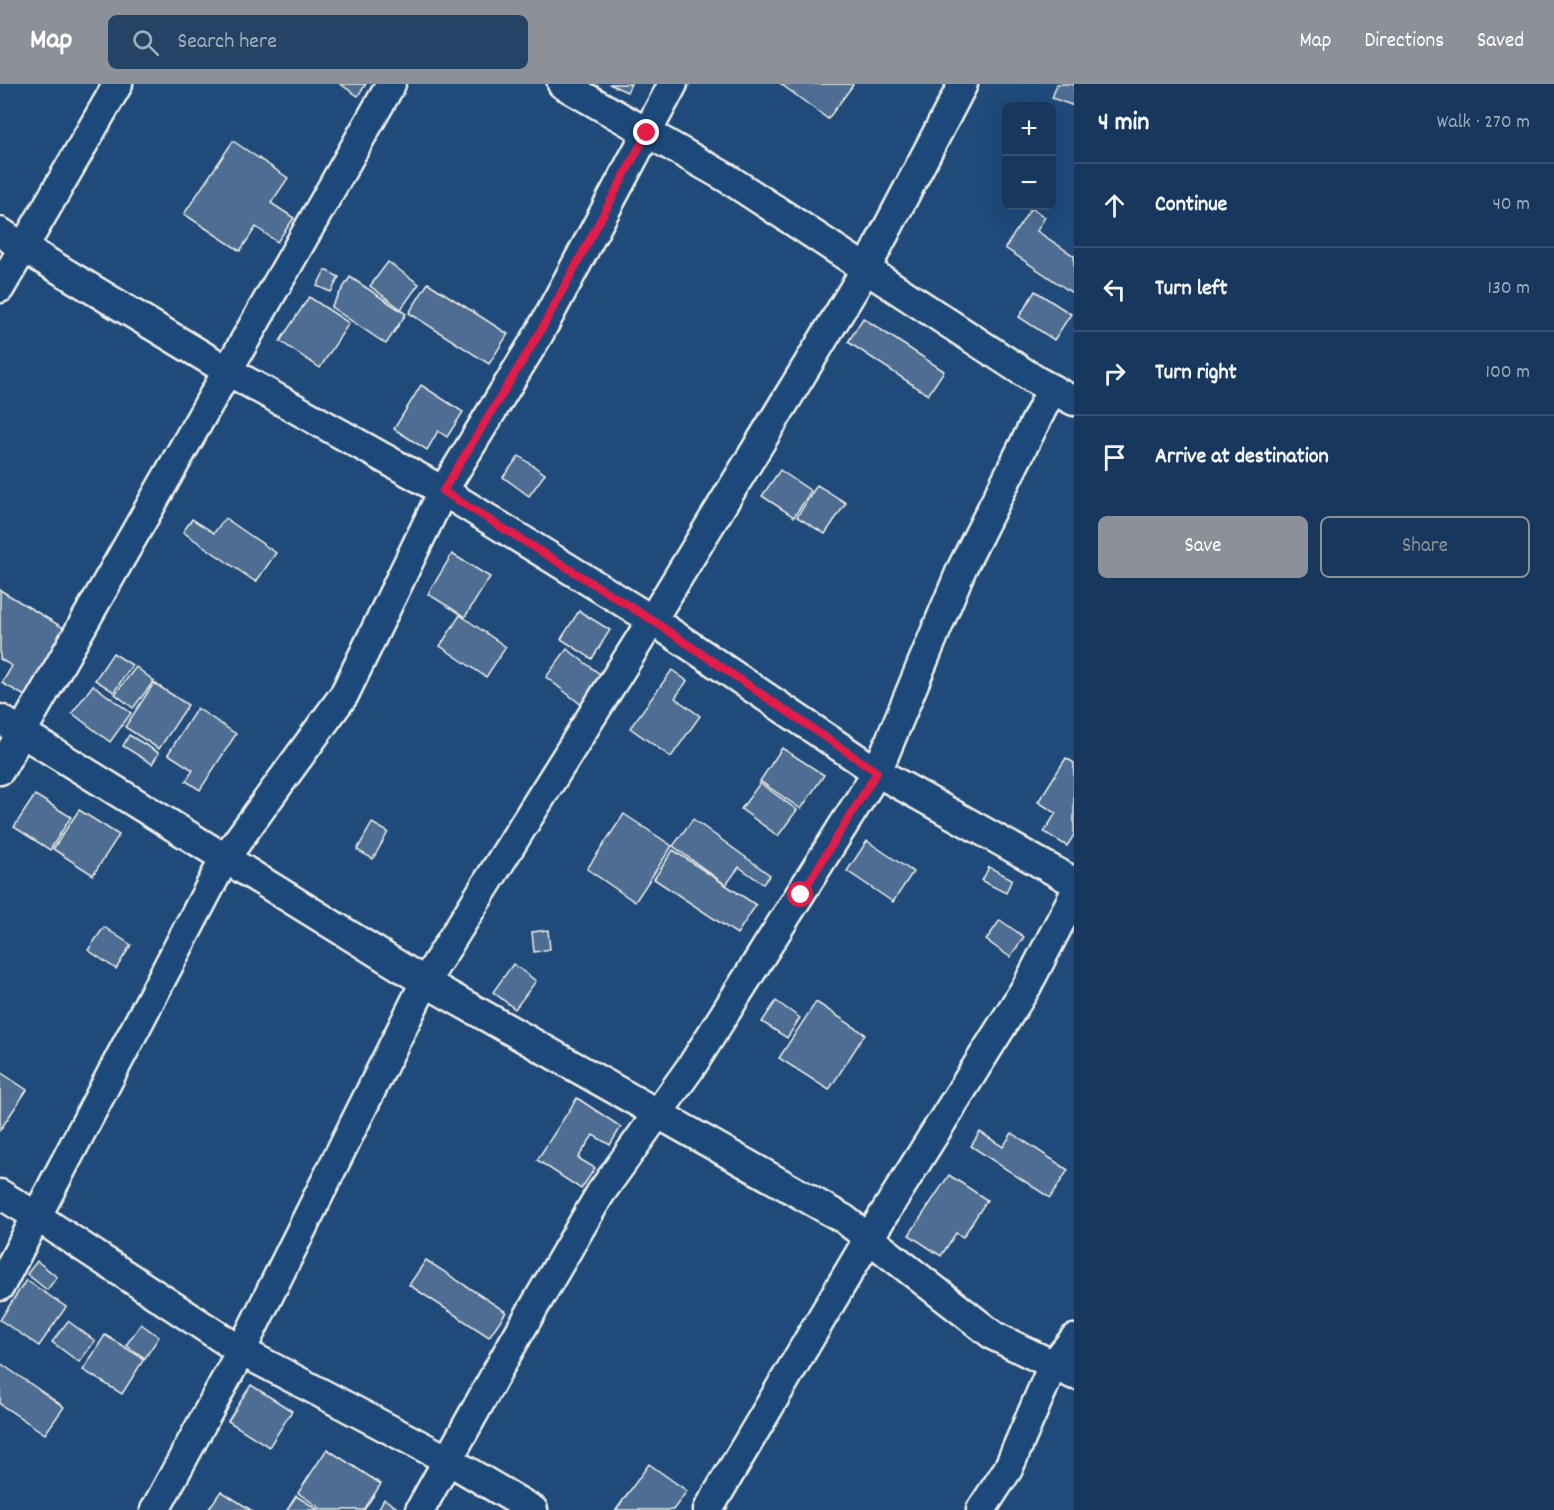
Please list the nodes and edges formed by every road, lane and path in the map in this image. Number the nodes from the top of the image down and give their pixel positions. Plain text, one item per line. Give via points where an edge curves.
1 (118, 84) edge
2 (392, 84) edge
3 (562, 84) edge
4 (673, 84) edge
5 (963, 84) edge
6 (647, 133) junction
7 (0, 232) edge
8 (24, 248) junction
9 (866, 269) junction
10 (0, 288) edge
11 (228, 371) junction
12 (1063, 395) edge
13 (443, 491) junction
14 (652, 620) junction
15 (11, 726) edge
16 (0, 770) edge
17 (877, 772) junction
18 (225, 858) junction
19 (1074, 882) edge
20 (1074, 895) edge
21 (425, 981) junction
22 (658, 1113) junction
23 (0, 1194) edge
24 (36, 1216) junction
25 (869, 1238) junction
26 (0, 1286) edge
27 (1074, 1339) edge
28 (241, 1351) junction
29 (1064, 1370) edge
30 (448, 1460) junction
31 (154, 1510) edge
32 (420, 1510) edge
33 (533, 1510) edge
34 (708, 1510) edge
35 (981, 1510) edge

1 - 8 street
2 - 11 street
3 - 6 street
4 - 6 street
5 - 9 street
6 - 9 street via 727,178
6 - 13 street via 539,334
7 - 8 street
8 - 10 street
8 - 11 street
9 - 12 street
9 - 14 street
11 - 13 street
11 - 15 street
12 - 17 street via 962,568
13 - 14 street
13 - 18 street via 344,694
14 - 17 street
14 - 21 street
15 - 16 street
15 - 18 street
17 - 19 street
17 - 22 street
18 - 21 street
18 - 24 street
20 - 25 street via 1027,986
21 - 22 street
21 - 28 street
22 - 25 street via 844,1219
22 - 30 street via 600,1194
23 - 24 street
24 - 26 street
24 - 28 street
25 - 29 street via 994,1336
25 - 34 street
27 - 29 street
28 - 30 street
28 - 31 street
29 - 35 street
30 - 32 street
30 - 33 street

